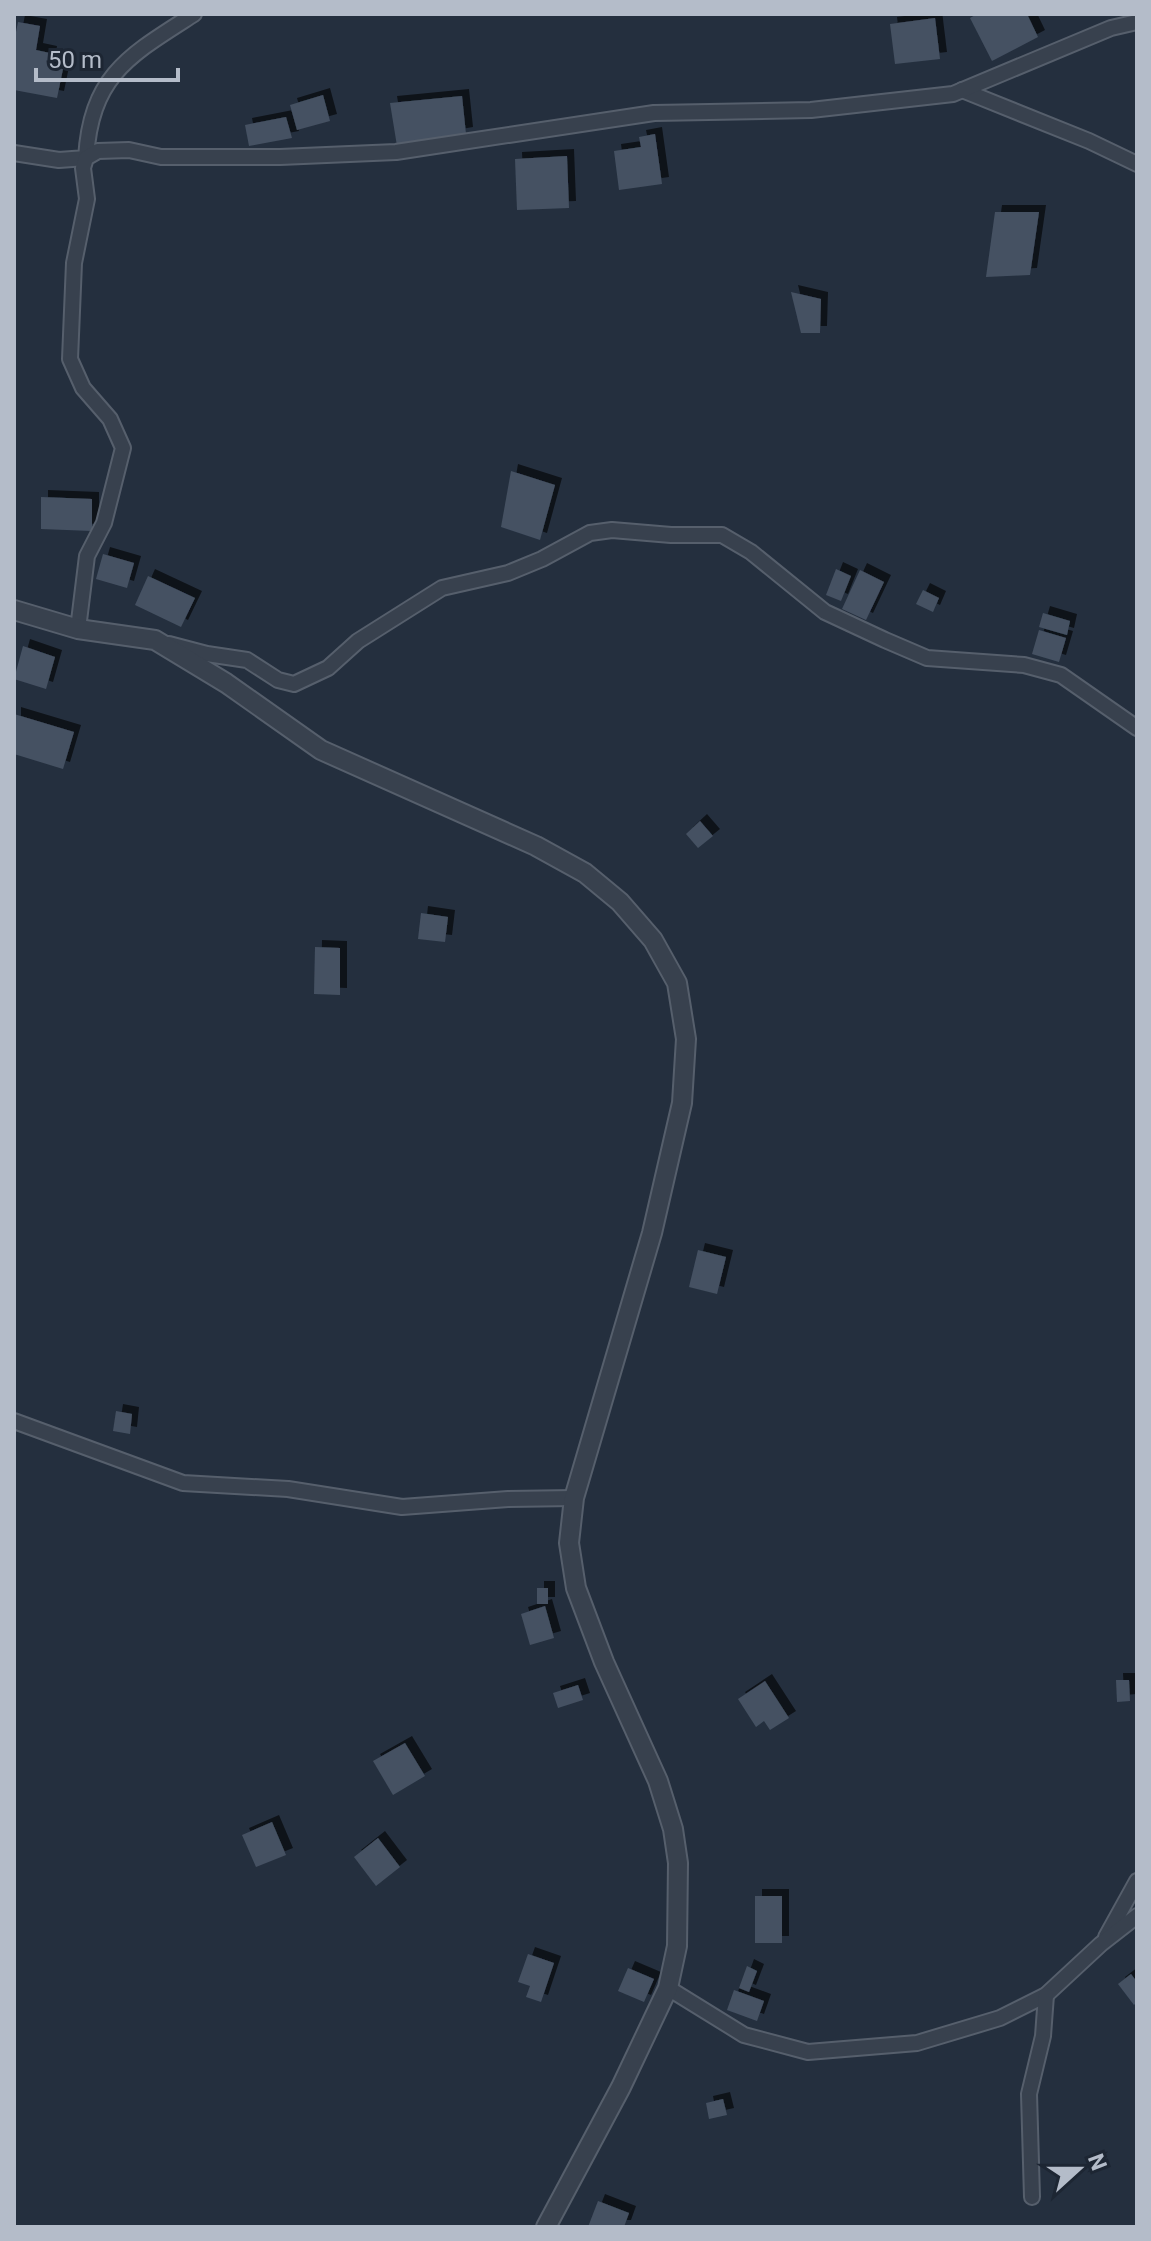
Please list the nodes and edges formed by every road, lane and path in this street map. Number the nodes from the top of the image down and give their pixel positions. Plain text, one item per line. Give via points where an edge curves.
1 (194, 14) edge
2 (1107, 21) edge
3 (1137, 22) edge
4 (962, 90) junction
5 (14, 153) edge
6 (86, 158) junction
7 (1137, 164) edge
8 (14, 610) edge
9 (78, 629) junction
10 (155, 640) junction
11 (1137, 728) edge
12 (14, 1421) edge
13 (574, 1498) junction
14 (1137, 1881) edge
15 (1137, 1916) edge
16 (1101, 1944) junction
17 (668, 1988) junction
18 (1046, 1995) junction
19 (1032, 2197) dead end
20 (546, 2227) edge

1 - 6 street via 132,54 102,89
2 - 3 street
2 - 4 street
4 - 6 street via 811,110 654,113 396,152 161,157 113,150
4 - 7 street
5 - 6 street
6 - 9 street via 87,199 74,263 70,359 123,448 104,523 87,556
8 - 9 street
9 - 10 street
10 - 11 street via 247,660 294,684 328,668 358,641 442,588 508,573 590,533 722,535 825,612 885,640 927,658 1024,665 1061,675
10 - 13 street via 321,750 585,873 653,940 677,983 686,1039 682,1103 652,1233
12 - 13 street via 183,1483 288,1489 402,1507
13 - 17 street via 569,1543 576,1588 658,1781 673,1829 679,1905
14 - 16 street
15 - 16 street
16 - 18 street
17 - 18 street via 744,2035 808,2052 917,2043 1000,2018
17 - 20 street
18 - 19 street via 1029,2094

